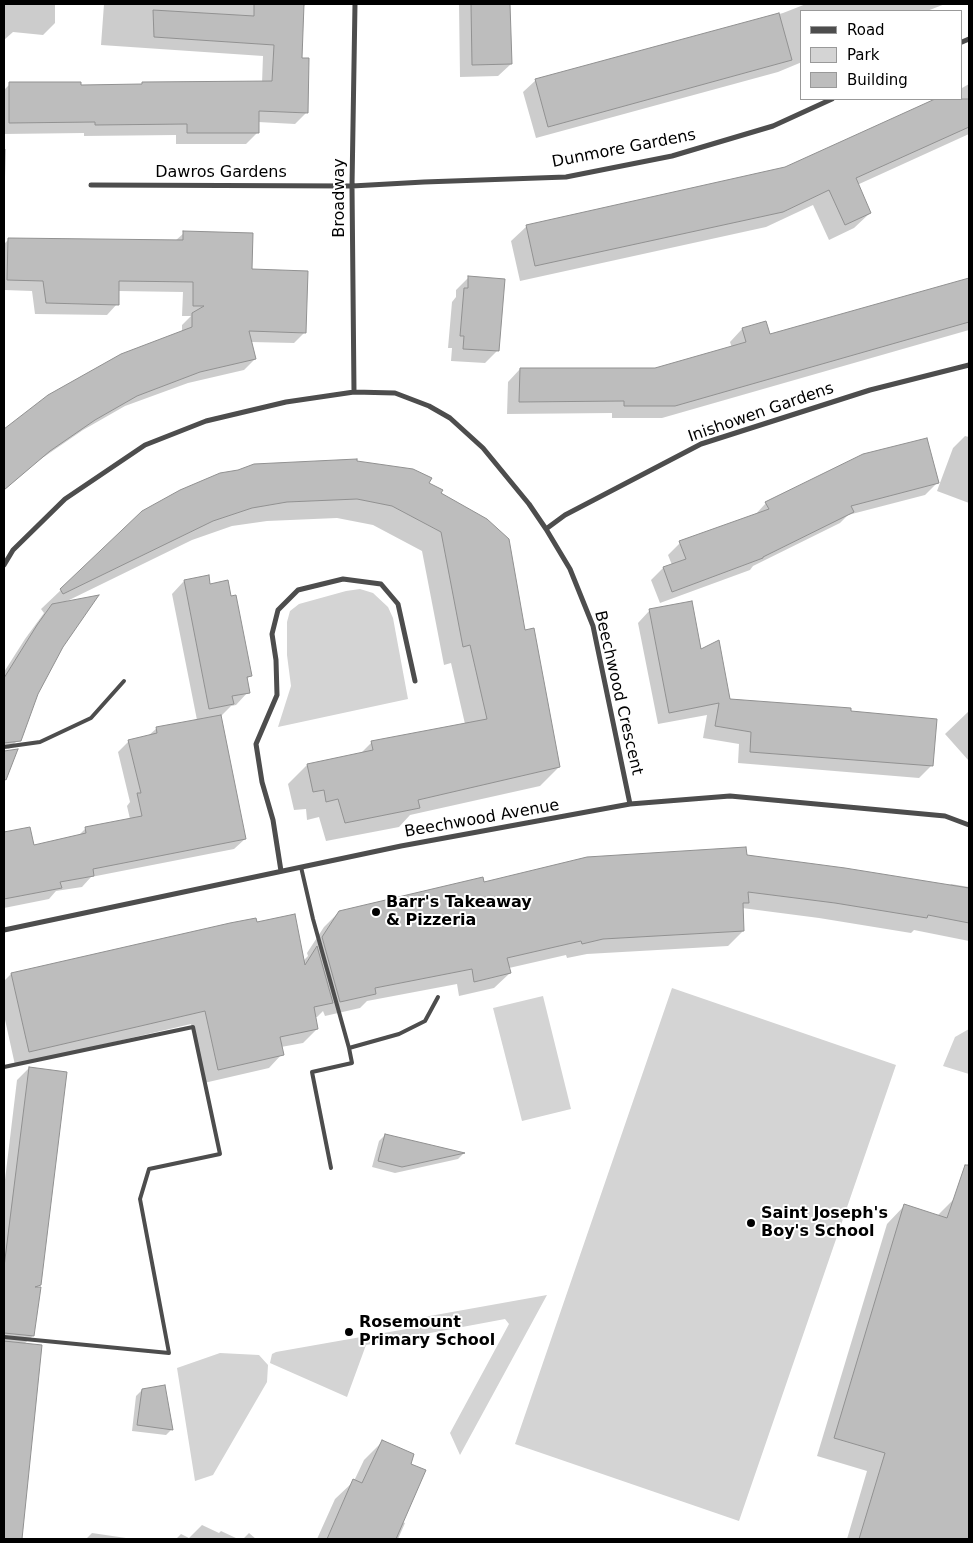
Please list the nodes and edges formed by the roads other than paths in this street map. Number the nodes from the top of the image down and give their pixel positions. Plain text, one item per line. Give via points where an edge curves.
1 (355, 4) edge
2 (830, 100) edge
3 (91, 185) dead end
4 (352, 186) junction
5 (969, 365) edge
6 (354, 392) junction
7 (546, 529) junction
8 (4, 565) edge
9 (124, 681) dead end
10 (415, 681) dead end
11 (4, 747) edge
12 (630, 804) junction
13 (969, 825) edge
14 (301, 867) junction
15 (282, 871) junction
16 (4, 930) edge
17 (438, 997) dead end
18 (349, 1048) junction
19 (4, 1067) edge
20 (331, 1168) dead end
21 (4, 1336) edge

1 - 4 street, Broadway
2 - 4 street, Dunmore Gardens via 773,126 672,156 566,177
3 - 4 street, Dawros Gardens
4 - 6 street, Broadway
5 - 7 street, Inishowen Gardens via 870,390 701,444 565,515
6 - 7 street, Beechwood Crescent via 395,393 450,418 483,448
6 - 8 street, Beechwood Crescent via 286,402 206,422 145,445 65,499 13,550
7 - 12 street, Beechwood Crescent via 570,569 593,626
9 - 11 lane via 91,718 40,742
10 - 15 street via 398,604 380,584 343,579 298,590 278,610 272,634 278,696 256,744
12 - 13 street, Beechwood Avenue via 730,796 945,816
12 - 14 street, Beechwood Avenue
14 - 15 street, Beechwood Avenue
14 - 18 lane
15 - 16 street, Beechwood Avenue
17 - 18 lane via 425,1021 399,1034
18 - 20 lane via 352,1064 312,1072
19 - 21 lane via 194,1027 220,1154 149,1169 140,1199 169,1353

